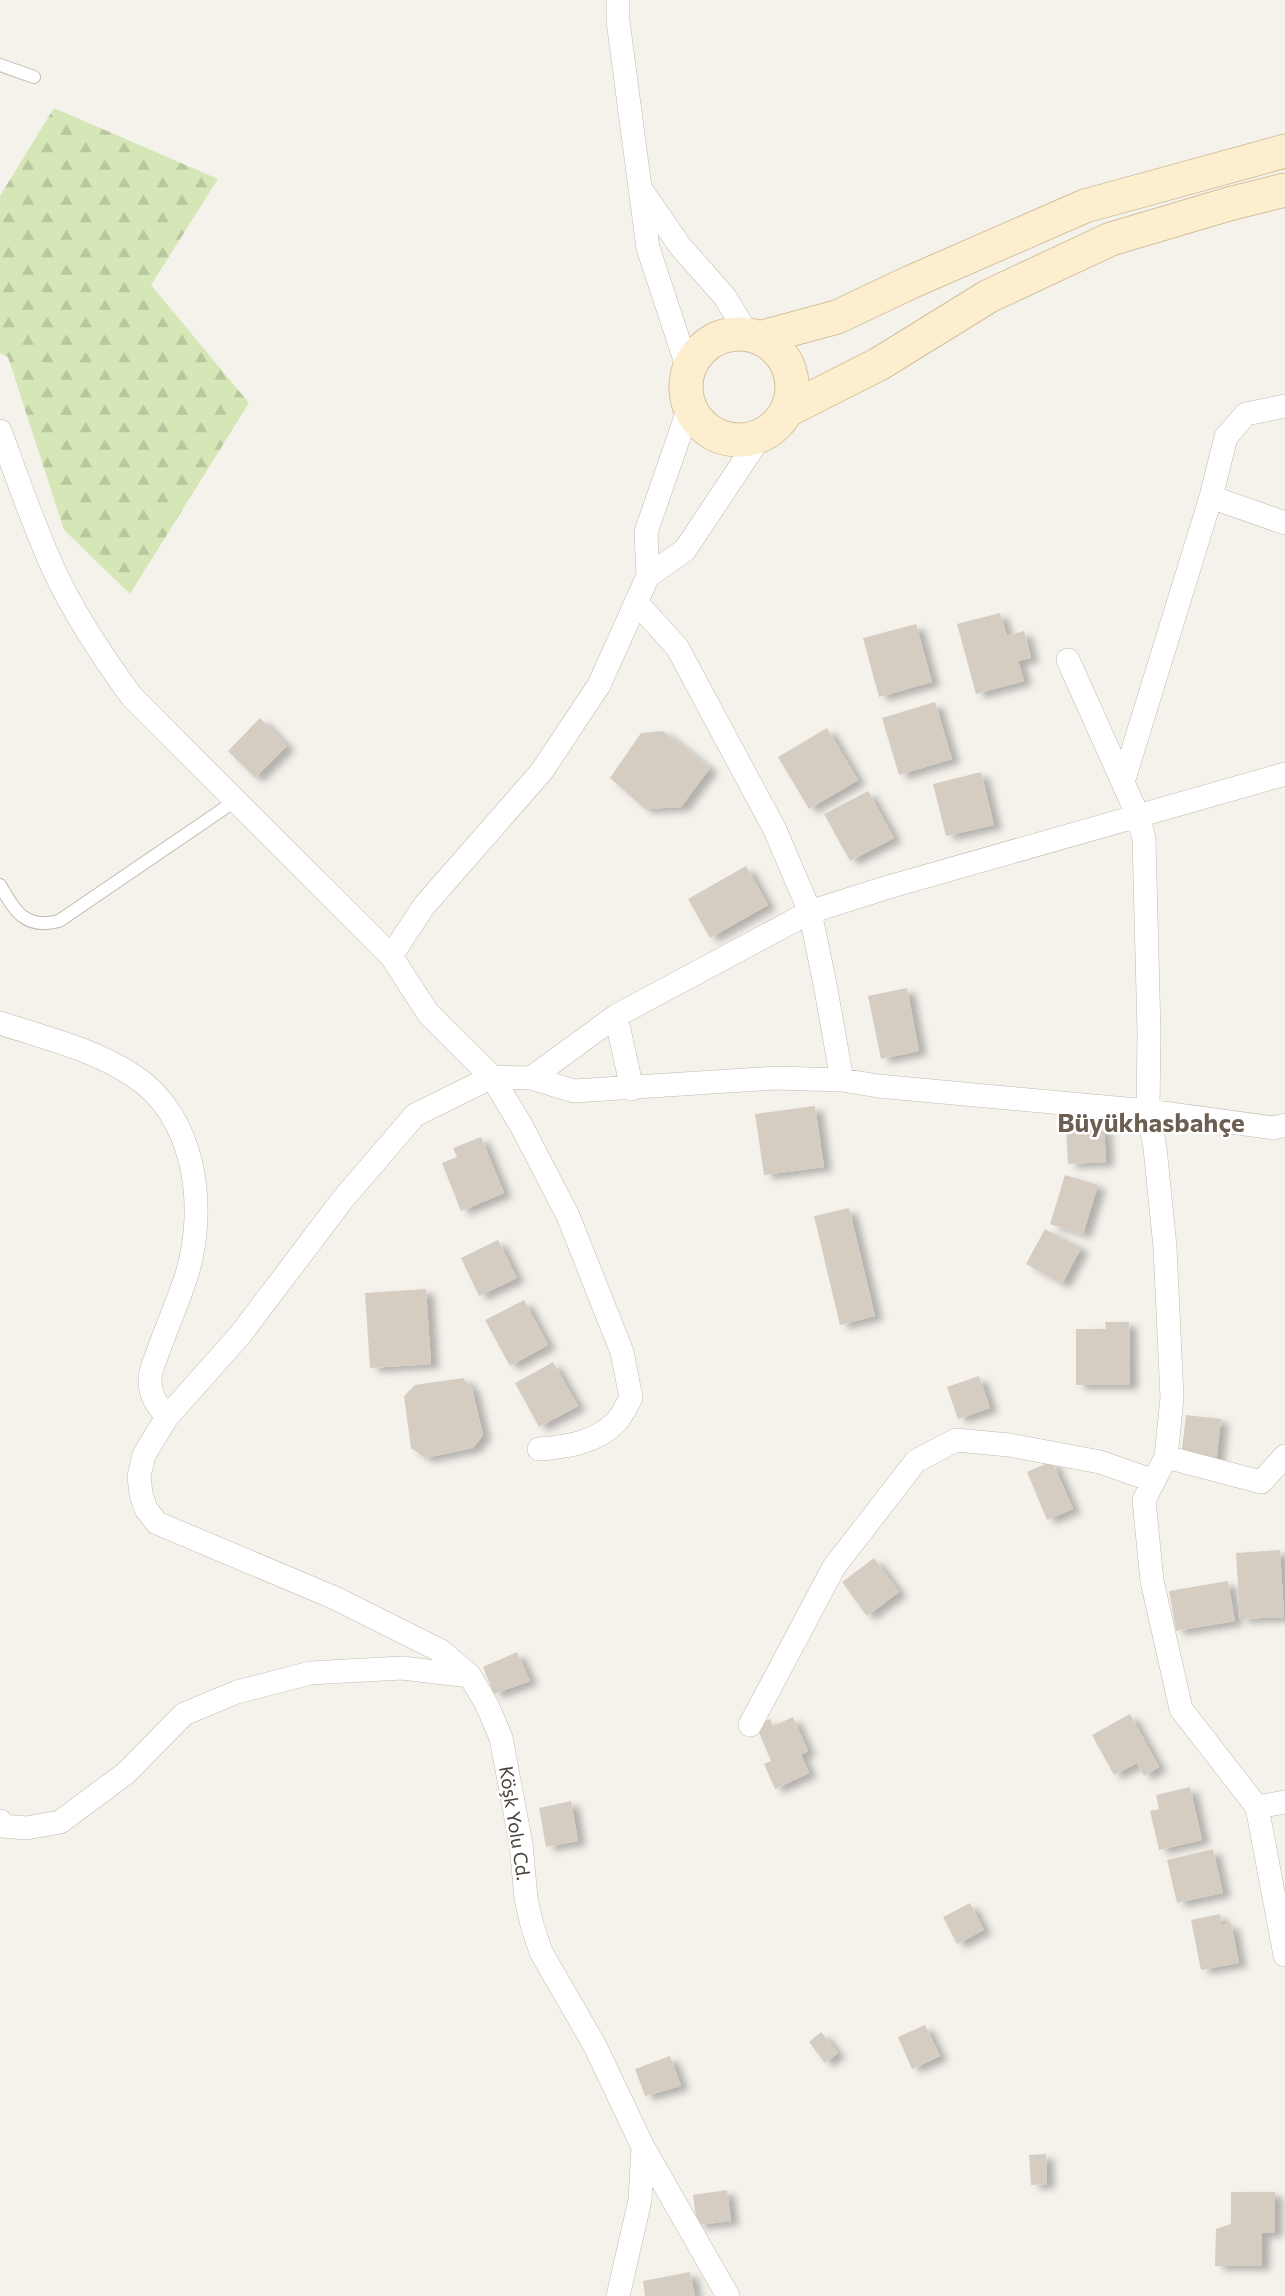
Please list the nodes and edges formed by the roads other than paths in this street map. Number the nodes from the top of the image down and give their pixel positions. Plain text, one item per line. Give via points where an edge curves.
1 (618, 0) edge
2 (0, 65) edge
3 (34, 77) dead end
4 (1285, 151) edge
5 (638, 184) junction
6 (1285, 190) edge
7 (754, 336) junction
8 (689, 372) junction
9 (690, 405) junction
10 (1285, 406) edge
11 (786, 411) junction
12 (0, 431) edge
13 (762, 434) junction
14 (1211, 497) junction
15 (1285, 523) edge
16 (648, 576) junction
17 (636, 603) junction
18 (1068, 660) dead end
19 (1285, 774) edge
20 (1123, 782) junction
21 (236, 801) junction
22 (1138, 816) junction
23 (0, 885) edge
24 (810, 912) junction
25 (391, 956) junction
26 (616, 1016) junction
27 (0, 1023) edge
28 (492, 1077) junction
29 (531, 1078) junction
30 (842, 1080) junction
31 (632, 1089) junction
32 (1148, 1111) junction
33 (1285, 1125) edge
34 (167, 1417) junction
35 (539, 1449) dead end
36 (1167, 1457) junction
37 (1282, 1464) edge
38 (1154, 1481) junction
39 (470, 1676) junction
40 (750, 1725) dead end
41 (1285, 1802) edge
42 (1257, 1807) junction
43 (0, 1821) edge
44 (1285, 1955) edge
45 (643, 2147) junction
46 (618, 2296) edge
47 (728, 2296) edge

1 - 5 street
2 - 3 lane
4 - 7 street via 1085,206 836,317
5 - 7 street via 680,246
5 - 8 street via 648,248
6 - 11 street via 1111,239 989,296 878,364
7 - 8 street via 727,335 707,345
7 - 11 street via 777,350 789,369 792,391
8 - 9 street
9 - 13 street via 701,423 720,436 741,439
9 - 16 street via 646,532
10 - 14 street via 1246,414 1226,437
11 - 13 street
12 - 21 street via 52,567 100,653 132,697
13 - 16 street via 685,550
14 - 15 street
14 - 20 street
16 - 17 street
17 - 24 street via 677,647 775,830
17 - 25 street via 599,685 542,771 424,906
18 - 20 street
19 - 22 street
20 - 22 street
21 - 23 lane via 59,921 43,924 19,915
21 - 25 street
22 - 24 street
22 - 32 street via 1144,839
24 - 26 street
24 - 30 street
25 - 28 street via 428,1013
26 - 29 street
26 - 31 street
27 - 34 street via 106,1059 136,1077 176,1124 189,1157 197,1215 187,1274 150,1372 151,1391
28 - 29 street
28 - 34 street via 415,1115 240,1335
28 - 35 street via 568,1216 622,1352 631,1398 616,1422 591,1440
29 - 31 street via 574,1091
30 - 31 street via 776,1078
30 - 32 street
32 - 33 street via 1274,1128
32 - 36 street via 1170,1325 1172,1398
34 - 39 street, Köşk Yolu Cd. via 144,1455 139,1476 146,1508 158,1523 335,1598 441,1651
36 - 37 street via 1261,1482
36 - 38 street
38 - 40 street via 1100,1462 956,1440 916,1461 834,1567
38 - 42 street via 1144,1500 1152,1581 1181,1709
39 - 43 street via 402,1668 310,1673 237,1692 184,1714 126,1773 60,1822 26,1828 3,1826
39 - 45 street, Köşk Yolu Cd. via 501,1738 522,1844 526,1898 541,1952 595,2046
41 - 42 street
42 - 44 street
45 - 46 street, Köşk Yolu Cd. via 640,2200
45 - 47 street

